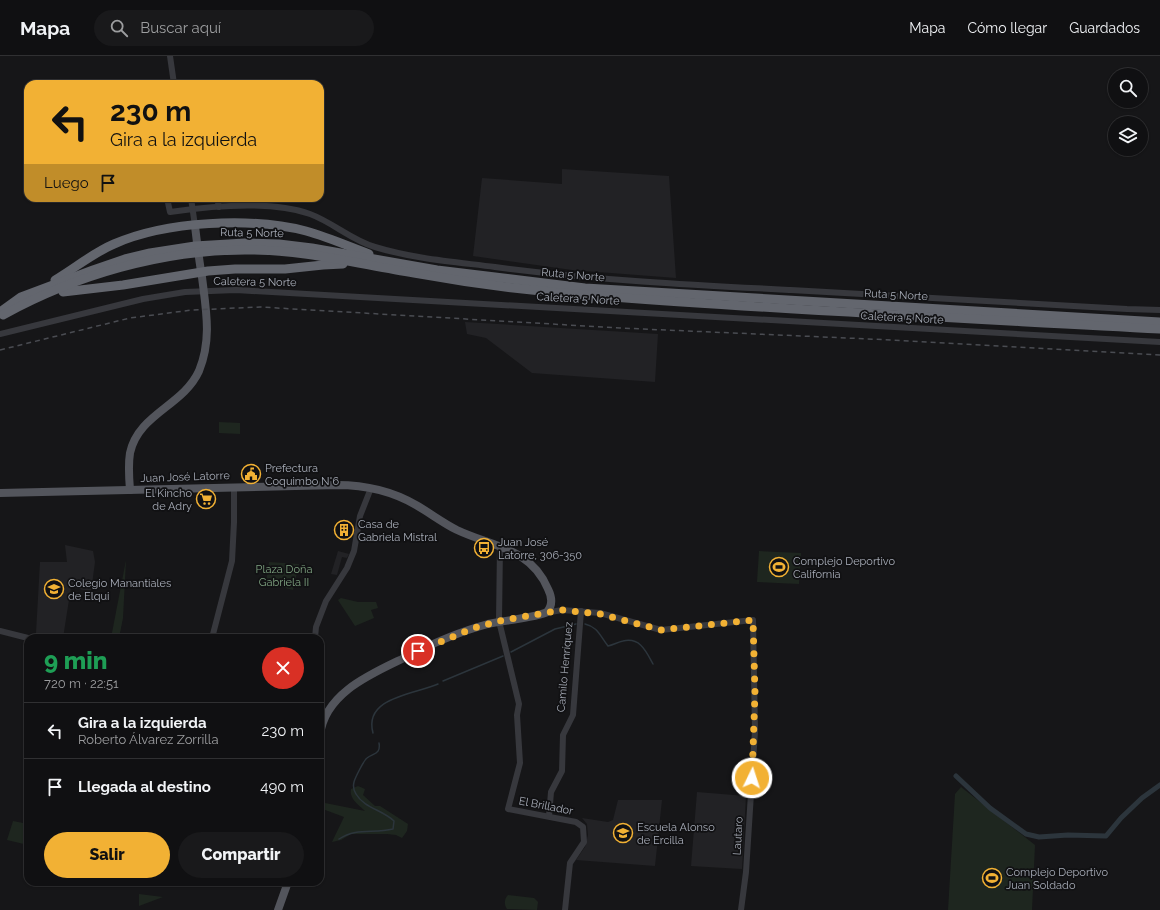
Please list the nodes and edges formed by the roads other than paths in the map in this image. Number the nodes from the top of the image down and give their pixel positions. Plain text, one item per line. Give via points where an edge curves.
1 (170, 56) edge
2 (173, 80) edge
3 (168, 202) edge
4 (191, 202) edge
5 (218, 202) edge
6 (219, 207) junction
7 (195, 230) junction
8 (393, 263) junction
9 (372, 266) junction
10 (200, 268) junction
11 (35, 292) junction
12 (50, 293) junction
13 (1160, 310) edge
14 (0, 312) edge
15 (0, 317) edge
16 (1160, 322) edge
17 (1160, 329) edge
18 (0, 334) edge
19 (1160, 342) edge
20 (129, 473) junction
21 (234, 487) junction
22 (371, 488) junction
23 (114, 490) junction
24 (130, 490) junction
25 (146, 490) junction
26 (0, 493) edge
27 (500, 546) junction
28 (552, 600) junction
29 (562, 610) junction
30 (582, 611) junction
31 (544, 613) junction
32 (499, 621) junction
33 (0, 631) edge
34 (213, 634) edge
35 (315, 634) edge
36 (24, 637) edge
37 (324, 715) edge
38 (549, 816) junction
39 (287, 886) edge
40 (278, 910) edge
41 (565, 910) edge
42 (741, 910) edge

1 - 2 street
3 - 6 street, Caletera 5 Norte via 170,212
4 - 7 street
5 - 6 street
6 - 13 street, Caletera 5 Norte via 293,210 318,217 360,242 384,250 542,273 653,282
7 - 8 highway via 254,224 296,229
7 - 10 main road
7 - 11 highway via 148,232 115,244 89,257
8 - 11 highway, Ruta 5 Norte via 295,246 262,243 212,244 138,256
8 - 16 highway, Ruta 5 Norte via 518,282 606,290
9 - 10 highway via 330,264 285,269
9 - 12 highway, Ruta 5 Norte via 282,251 213,251 169,256 126,266
9 - 17 highway, Ruta 5 Norte via 491,285 613,298
10 - 12 highway via 123,285
10 - 20 main road via 208,328 198,371 191,386 138,432 130,455
11 - 14 highway, Ruta 5 Norte via 21,297
12 - 15 highway, Ruta 5 Norte
18 - 19 street, Caletera 5 Norte via 143,298 185,292 236,290
20 - 23 main road via 125,484
20 - 24 main road
20 - 25 main road via 136,483
21 - 22 main road, Juan José Latorre via 346,485
21 - 25 main road, Juan José Latorre
21 - 34 street via 232,561
22 - 27 main road, Juan José Latorre via 398,496 456,530
22 - 35 street via 360,516 354,550 347,568 326,601
23 - 24 main road, Juan José Latorre
23 - 26 main road, Juan José Latorre
24 - 25 main road, Juan José Latorre
27 - 28 main road, Camilo Henríquez via 520,555 535,568 546,583
27 - 32 street
28 - 29 street, Camilo Henríquez
28 - 31 main road via 550,608
29 - 30 street
29 - 31 street
30 - 38 street, Camilo Henríquez via 573,715 563,734 562,771 551,792
30 - 42 street, Lautaro via 661,630 753,620 755,731 746,872
31 - 32 main road
32 - 37 main road via 454,635 371,674 342,695
32 - 38 street, El Brillador via 519,704 517,715 520,763 508,808
33 - 36 street
38 - 41 street, El Brillador via 580,824 584,832 584,842 570,863
39 - 40 main road

